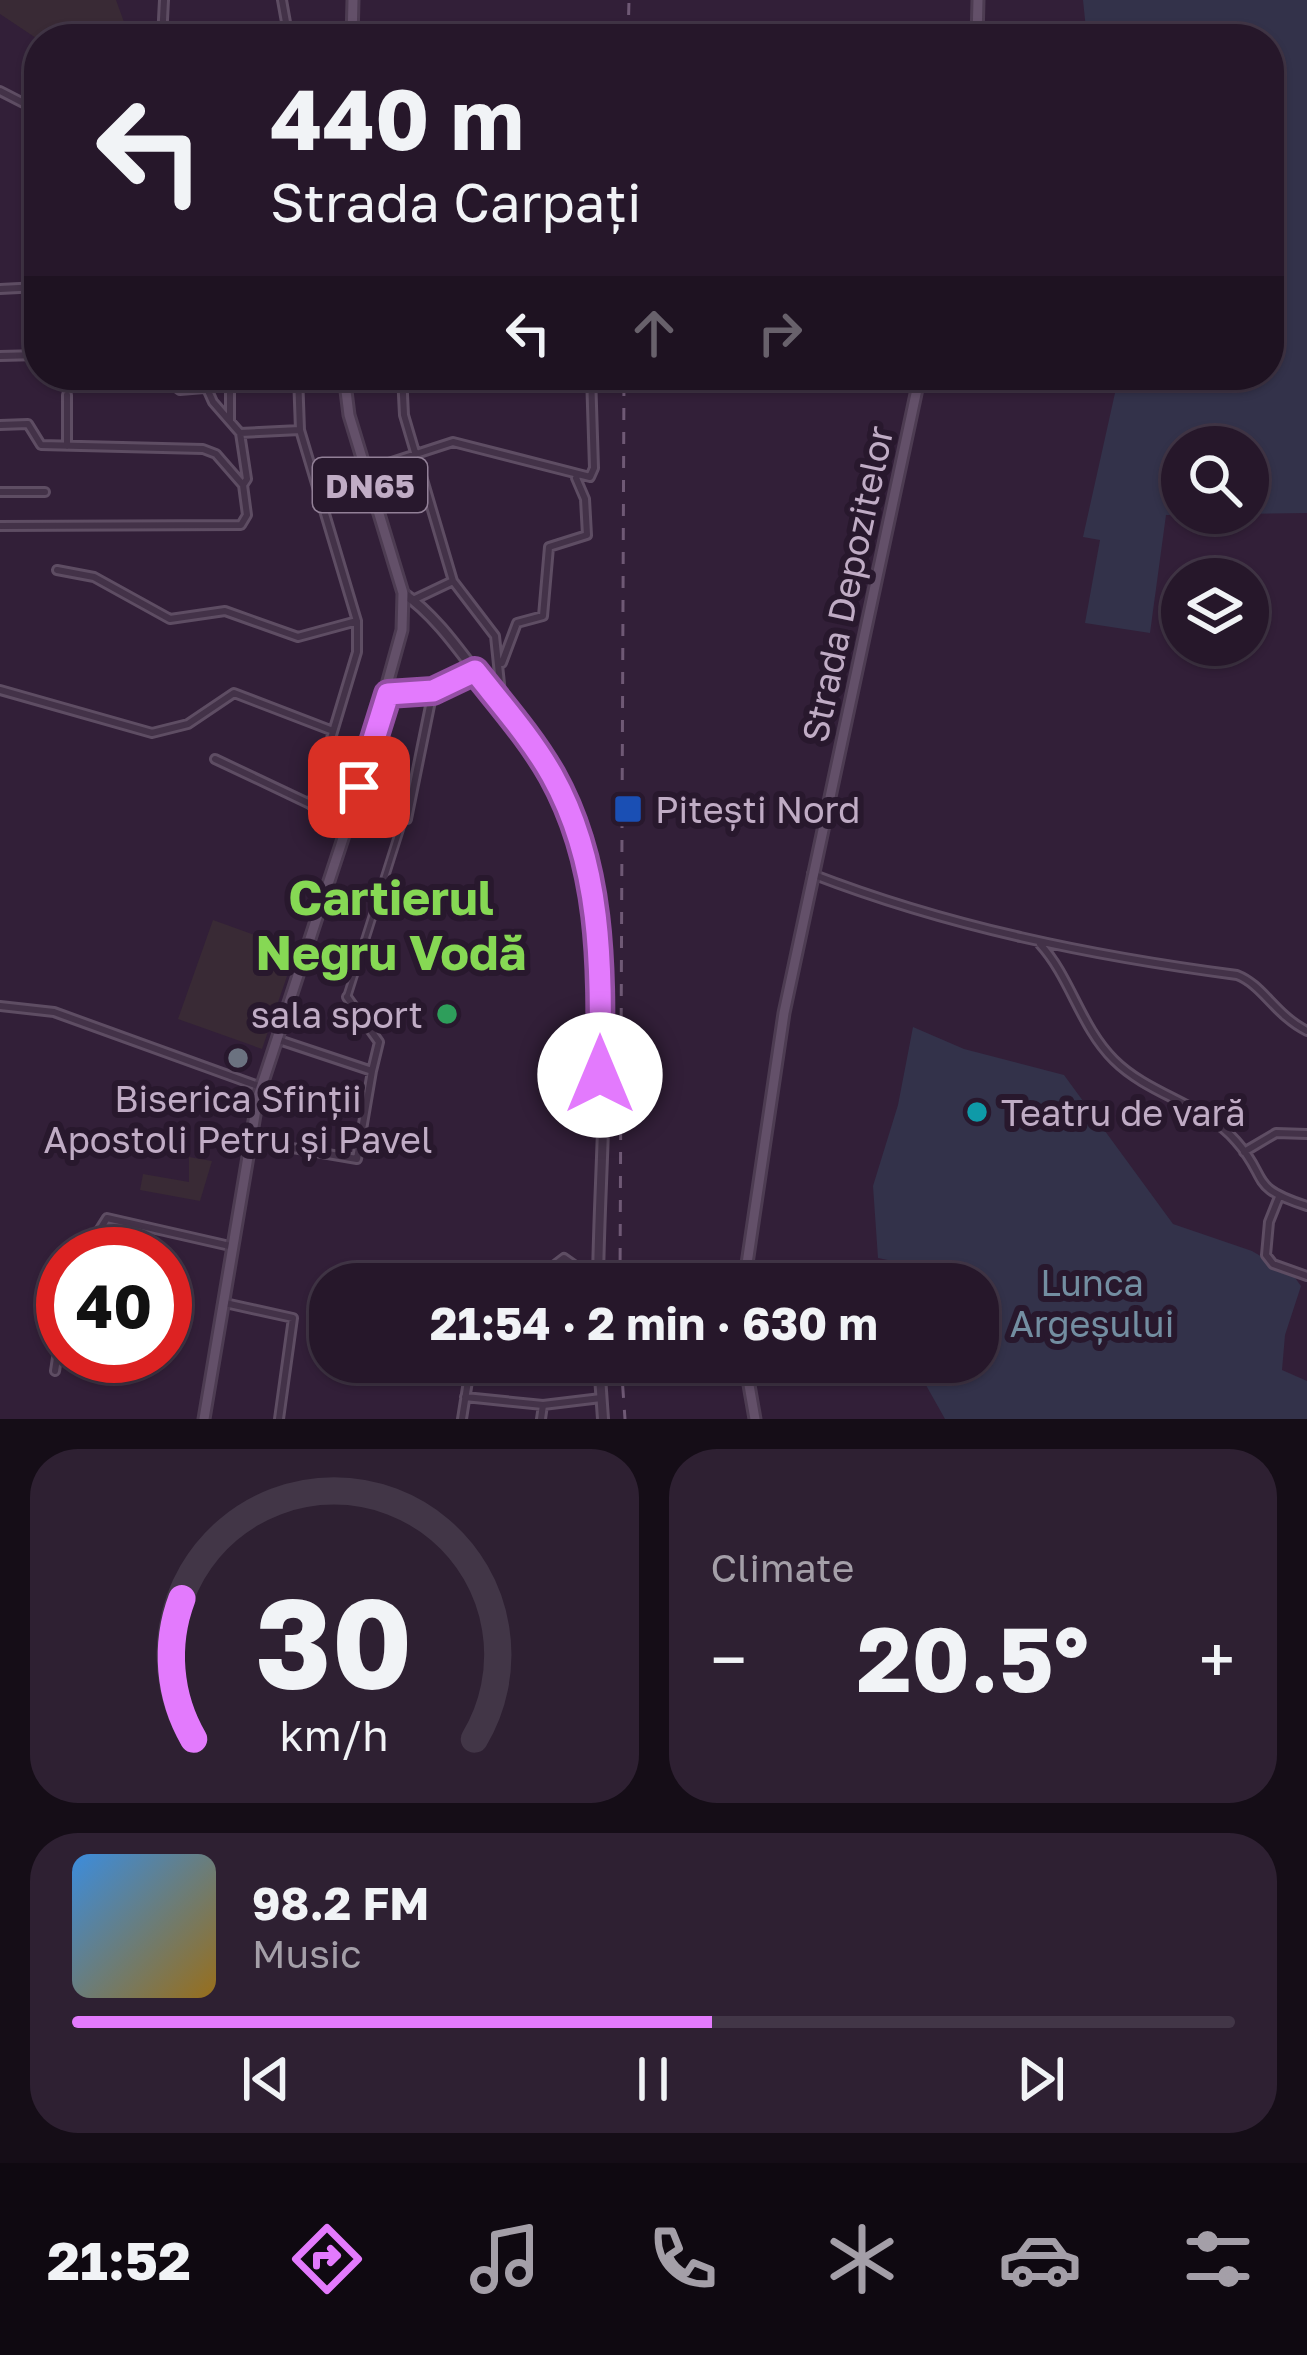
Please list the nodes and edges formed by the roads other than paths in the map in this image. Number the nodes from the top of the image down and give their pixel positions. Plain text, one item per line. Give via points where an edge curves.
1 (205, 390) edge
2 (230, 390) edge
3 (299, 390) edge
4 (347, 390) edge
5 (404, 390) edge
6 (592, 390) edge
7 (917, 390) edge
8 (67, 395) dead end
9 (230, 424) junction
10 (0, 425) edge
11 (300, 430) junction
12 (240, 433) junction
13 (67, 446) junction
14 (415, 455) junction
15 (366, 472) junction
16 (576, 478) junction
17 (243, 485) junction
18 (318, 486) junction
19 (0, 491) edge
20 (46, 492) dead end
21 (0, 526) edge
22 (57, 570) dead end
23 (453, 581) junction
24 (408, 597) junction
25 (422, 608) junction
26 (403, 618) junction
27 (357, 621) junction
28 (502, 663) junction
29 (475, 671) junction
30 (0, 690) edge
31 (433, 691) junction
32 (388, 694) junction
33 (502, 705) junction
34 (333, 732) junction
35 (215, 759) dead end
36 (311, 805) junction
37 (352, 811) junction
38 (348, 823) junction
39 (402, 823) junction
40 (812, 874) junction
41 (1037, 941) junction
42 (347, 997) joint
43 (0, 1006) edge
44 (1307, 1031) edge
45 (276, 1039) junction
46 (372, 1071) junction
47 (261, 1087) junction
48 (1307, 1134) edge
49 (248, 1141) junction
50 (1244, 1152) junction
51 (1279, 1197) junction
52 (1307, 1206) edge
53 (104, 1227) edge
54 (147, 1227) edge
55 (192, 1237) edge
56 (230, 1246) junction
57 (598, 1263) edge
58 (746, 1263) edge
59 (1307, 1276) edge
60 (222, 1303) junction
61 (467, 1383) edge
62 (600, 1383) edge
63 (749, 1383) edge
64 (465, 1397) junction
65 (601, 1398) junction
66 (543, 1405) junction
67 (204, 1419) edge
68 (279, 1419) edge
69 (462, 1419) edge
70 (542, 1419) edge
71 (603, 1419) edge
72 (755, 1419) edge

1 - 9 street
2 - 9 street
3 - 11 street
4 - 15 main road, DN65
5 - 14 street
6 - 16 street via 593,474
7 - 40 main road, Strada Depozitelor
8 - 13 street
9 - 12 street
10 - 13 street via 28,424 37,443
11 - 12 street
11 - 18 street
12 - 17 street
13 - 17 street via 203,448
14 - 15 street
14 - 16 street via 452,442
14 - 23 street
15 - 18 street
15 - 24 main road, DN65
16 - 28 street via 586,535 549,547 543,616 517,623
17 - 21 street via 247,515 233,528
18 - 27 street
19 - 20 street
22 - 27 street via 94,577 170,619 225,610 298,637
23 - 24 street
23 - 28 street via 495,636
24 - 25 street
24 - 26 main road
25 - 26 street
25 - 29 street
26 - 32 main road
27 - 34 street
28 - 33 street
29 - 31 street
29 - 33 street
30 - 34 street via 152,733 188,724 234,693
31 - 32 street
31 - 39 street
32 - 37 main road
33 - 57 street via 554,779 594,892
34 - 36 street
35 - 36 street
36 - 38 street
37 - 38 main road
37 - 39 street
38 - 45 main road
39 - 42 street
40 - 41 street via 898,906
40 - 58 main road, Strada Depozitelor
41 - 44 street via 1237,975
41 - 50 street via 1111,1057 1212,1121
42 - 46 street via 379,1042
43 - 47 street via 54,1012
45 - 46 street
45 - 47 main road
46 - 49 street via 357,1159
47 - 49 main road
48 - 50 street via 1276,1133
49 - 56 main road
50 - 51 street via 1257,1180
51 - 52 street
51 - 59 street via 1266,1255
53 - 54 street via 107,1218
55 - 56 street
56 - 60 main road
60 - 67 main road
60 - 68 street via 293,1318
61 - 64 street
62 - 65 street
63 - 72 main road
64 - 66 street
64 - 69 street
65 - 66 street
65 - 71 street
66 - 70 street

